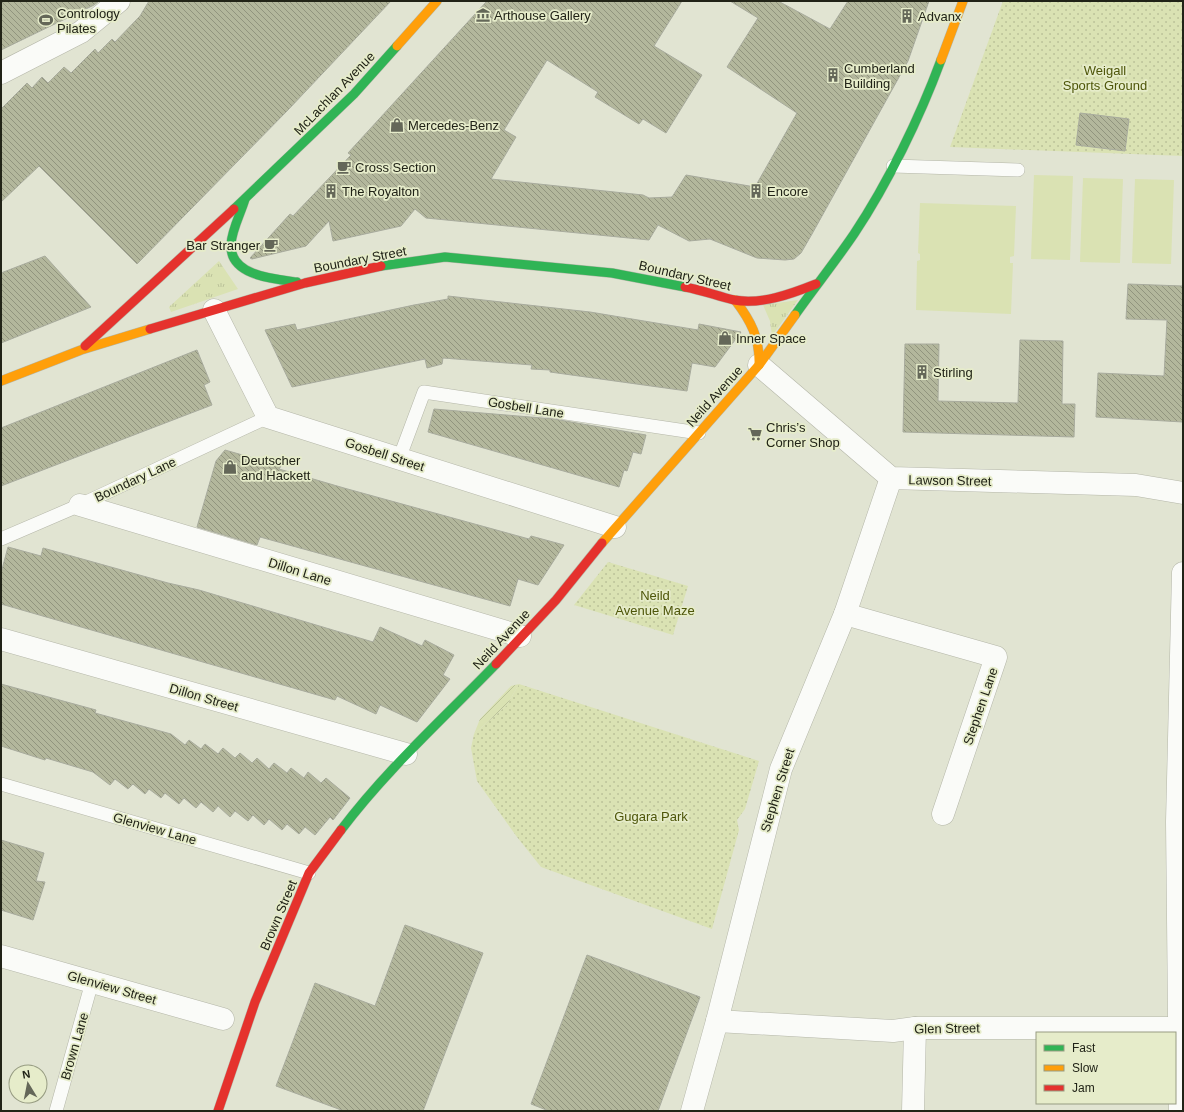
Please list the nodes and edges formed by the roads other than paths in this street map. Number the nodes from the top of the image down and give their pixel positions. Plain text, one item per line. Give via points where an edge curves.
1 (437, 1) edge
2 (963, 1) edge
3 (115, 2) edge
4 (1, 73) edge
5 (893, 166) junction
6 (1018, 170) dead end
7 (245, 199) junction
8 (305, 283) junction
9 (816, 284) junction
10 (735, 300) junction
11 (214, 310) junction
12 (81, 350) junction
13 (759, 365) junction
14 (1, 381) edge
15 (268, 417) junction
16 (699, 433) junction
17 (399, 459) junction
18 (891, 478) junction
19 (1183, 493) edge
20 (80, 505) junction
21 (615, 528) junction
22 (1, 539) edge
23 (1183, 573) edge
24 (845, 614) junction
25 (520, 636) junction
26 (1, 639) edge
27 (406, 754) junction
28 (1, 784) edge
29 (943, 814) dead end
30 (1180, 822) edge
31 (310, 873) junction
32 (1, 956) edge
33 (92, 982) junction
34 (223, 1019) dead end
35 (717, 1021) junction
36 (915, 1028) junction
37 (1179, 1028) junction
38 (56, 1111) edge
39 (218, 1111) edge
40 (692, 1111) edge
41 (913, 1111) edge
42 (1180, 1111) edge

1 - 7 main road, McLachlan Avenue via 354,94
2 - 5 main road, Neild Avenue via 933,83
3 - 4 street via 81,32
5 - 6 lane
5 - 9 main road, Neild Avenue via 854,233
7 - 8 main road, McLachlan Avenue via 231,245 234,257 249,273
7 - 12 main road, McLachlan Avenue
8 - 10 main road, Boundary Street via 392,264 445,257 612,273 702,290
8 - 11 main road, Boundary Street
9 - 10 main road, Boundary Street via 778,297
9 - 13 main road, Neild Avenue
10 - 13 main road, Boundary Street via 756,329 760,348
11 - 12 main road, Boundary Street
11 - 15 street
12 - 14 main road, Boundary Street
13 - 16 main road, Neild Avenue
13 - 18 street, Lawson Street
15 - 17 street, Gosbell Street
15 - 20 lane, Boundary Lane
16 - 17 lane, Gosbell Lane via 424,392
16 - 21 main road, Neild Avenue
17 - 21 street, Gosbell Street
18 - 19 street, Lawson Street via 1136,485
18 - 24 street, Stephen Street
20 - 22 lane, Boundary Lane
20 - 25 street, Dillon Lane
21 - 25 main road, Neild Avenue via 556,600
23 - 30 street
24 - 29 street, Stephen Lane via 996,657
24 - 35 street, Stephen Street via 781,769
25 - 27 main road, Neild Avenue via 443,719
26 - 27 street, Dillon Street
27 - 31 main road, Brown Street via 358,808
28 - 31 lane, Glenview Lane
30 - 37 street
31 - 39 main road, Brown Street via 255,1002
32 - 33 street, Glenview Street
33 - 34 street, Glenview Street
33 - 38 lane, Brown Lane
35 - 36 street, Glen Street via 893,1031
35 - 40 street, Stephen Street
36 - 37 street, Glen Street
36 - 41 street
37 - 42 street

